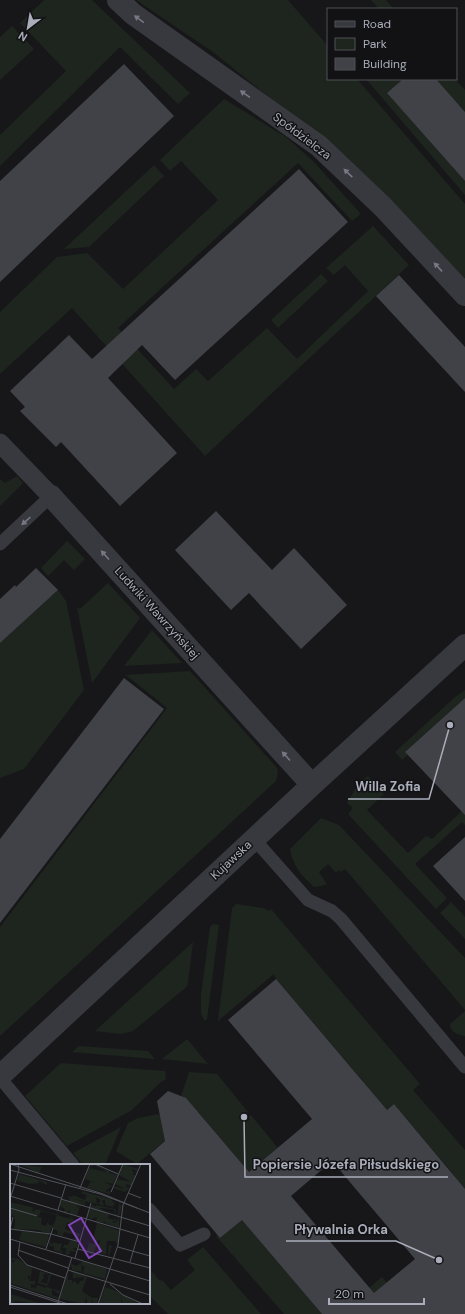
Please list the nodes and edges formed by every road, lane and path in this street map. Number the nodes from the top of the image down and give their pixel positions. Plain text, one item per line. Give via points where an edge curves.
1 (118, 0) edge
2 (465, 295) edge
3 (0, 443) edge
4 (51, 496) junction
5 (0, 544) edge
6 (464, 648) edge
7 (312, 785) junction
8 (254, 839) junction
9 (465, 1067) edge
10 (0, 1077) edge
11 (72, 1164) edge
12 (150, 1210) edge
13 (204, 1234) dead end

2 -> 1 street, Spółdzielcza via 383,207 319,146 133,14
3 - 4 street, Ludwiki Wawrzyńskiej
4 -> 5 lane
7 -> 4 street, Ludwiki Wawrzyńskiej
6 - 7 street, Kujawska
7 - 8 street, Kujawska
8 - 9 lane via 308,900 332,911 341,919
8 - 10 street, Kujawska
10 - 11 lane
12 - 13 lane via 180,1245

